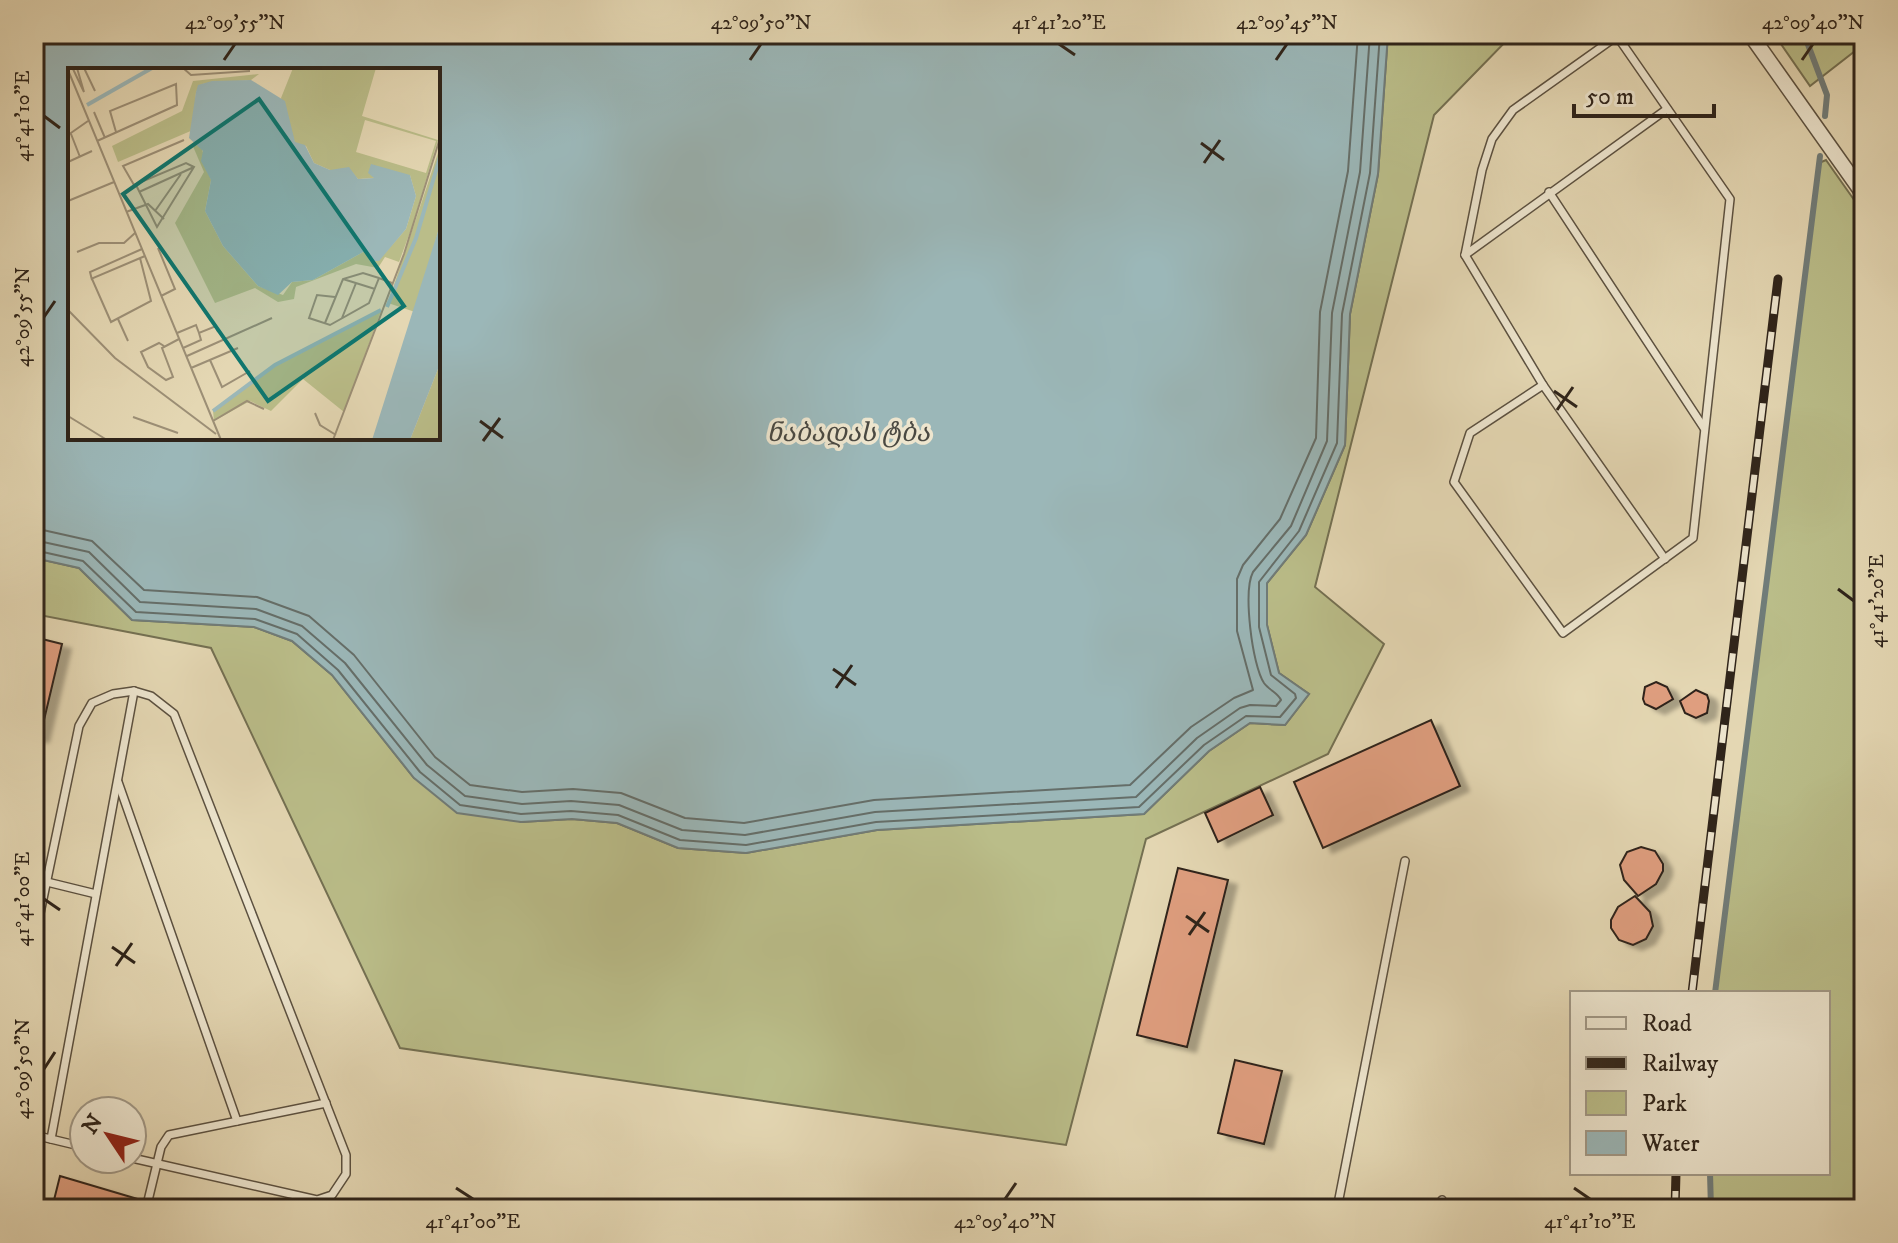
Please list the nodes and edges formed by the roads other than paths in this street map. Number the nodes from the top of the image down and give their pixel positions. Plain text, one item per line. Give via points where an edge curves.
1 (1750, 34) edge
2 (1619, 35) edge
3 (1667, 109) junction
4 (1549, 192) junction
5 (1864, 195) edge
6 (1465, 255) junction
7 (1543, 385) junction
8 (1705, 429) junction
9 (1665, 559) junction
10 (134, 691) junction
11 (118, 780) junction
12 (1405, 861) dead end
13 (47, 882) junction
14 (96, 894) junction
15 (34, 942) edge
16 (326, 1103) junction
17 (237, 1121) junction
18 (34, 1135) edge
19 (51, 1139) junction
20 (68, 1143) edge
21 (148, 1162) edge
22 (157, 1164) junction
23 (146, 1209) edge
24 (1337, 1209) edge

1 - 5 street
2 - 3 lane
2 - 6 lane via 1513,110 1492,139
3 - 4 lane
3 - 8 lane via 1730,199
4 - 6 lane
4 - 8 lane
6 - 7 lane
7 - 9 lane
7 - 9 lane via 1470,433 1454,482 1563,633
8 - 9 lane via 1693,538
10 - 11 lane
10 - 13 lane via 92,703 79,726
10 - 16 lane via 151,696 174,714
11 - 14 lane
11 - 17 lane
12 - 24 lane
13 - 14 lane
13 - 15 lane
14 - 19 lane
16 - 17 lane
16 - 22 lane via 346,1155 346,1174 332,1195 317,1200
17 - 22 lane via 169,1135
18 - 19 lane
19 - 20 lane
21 - 22 lane
22 - 23 lane

